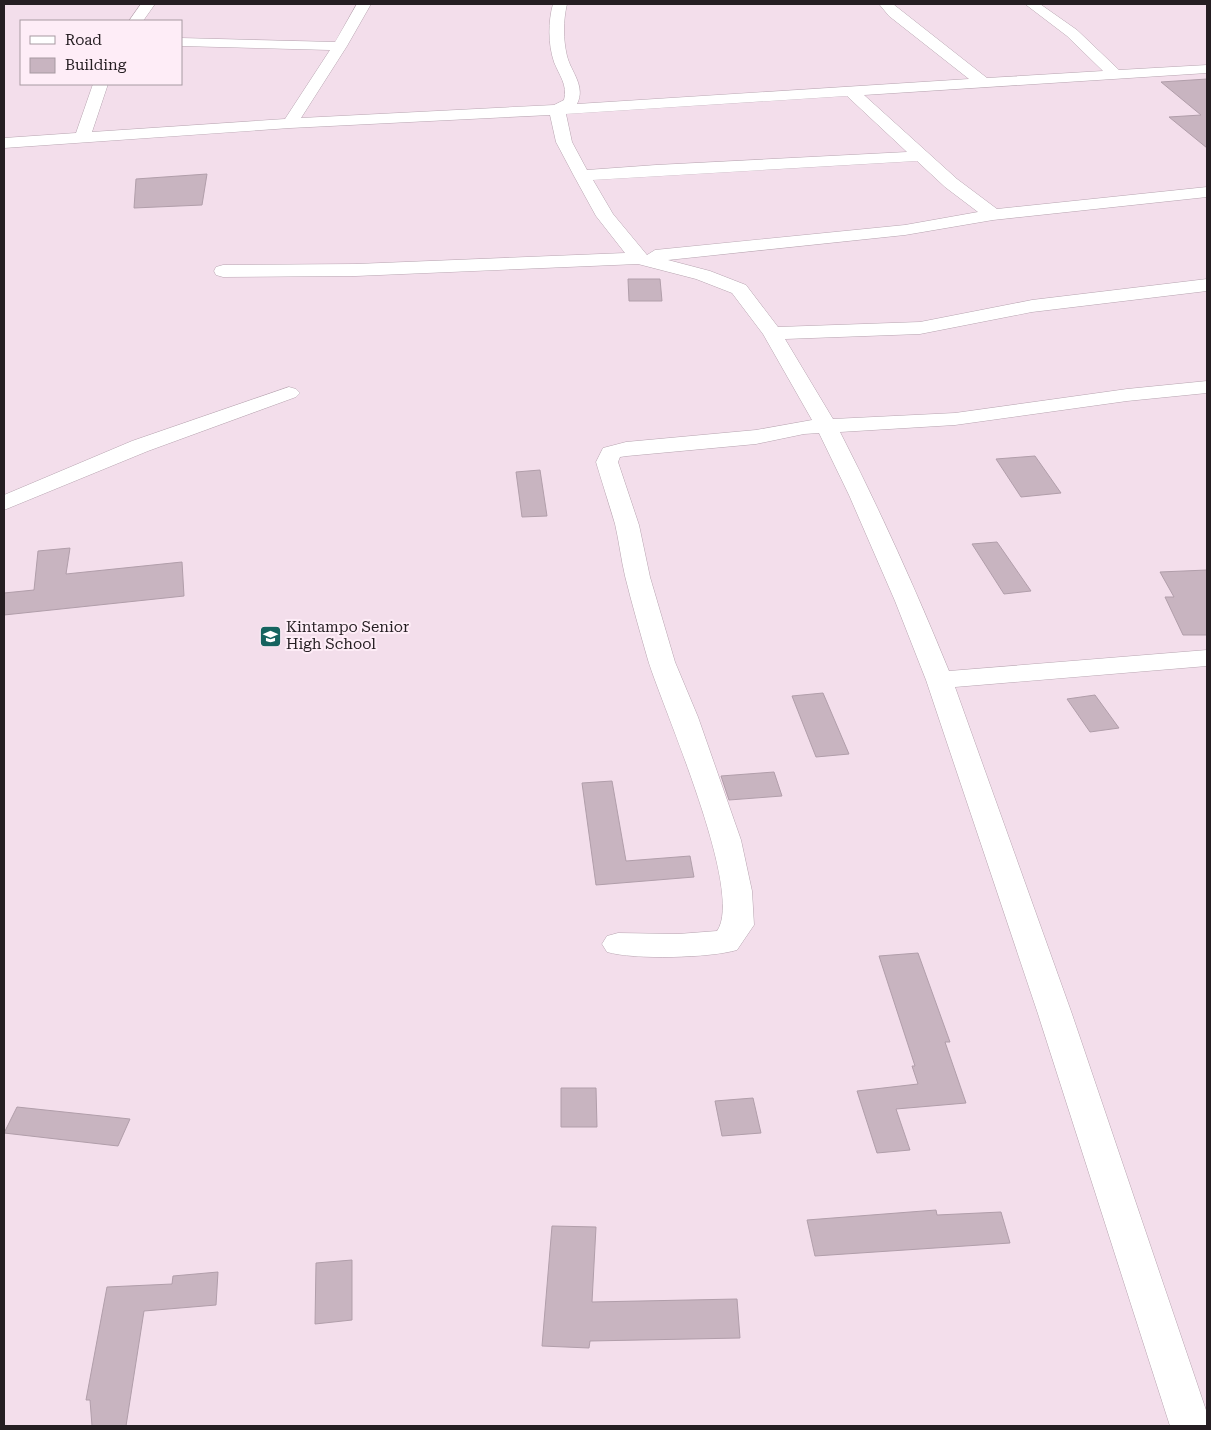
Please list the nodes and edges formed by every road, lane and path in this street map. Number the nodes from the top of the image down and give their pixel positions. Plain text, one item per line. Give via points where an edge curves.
1 (148, 4) edge
2 (364, 4) edge
3 (560, 4) edge
4 (886, 4) edge
5 (1032, 4) edge
6 (137, 20) edge
7 (182, 42) edge
8 (340, 46) junction
9 (1207, 69) edge
10 (1116, 75) junction
11 (983, 83) junction
12 (100, 85) edge
13 (850, 91) junction
14 (557, 110) junction
15 (290, 123) junction
16 (82, 138) junction
17 (4, 144) edge
18 (921, 156) junction
19 (582, 176) junction
20 (1207, 192) edge
21 (993, 215) junction
22 (638, 258) junction
23 (223, 271) dead end
24 (1207, 285) edge
25 (772, 332) junction
26 (1207, 387) edge
27 (289, 393) dead end
28 (826, 425) junction
29 (4, 503) edge
30 (1207, 658) edge
31 (939, 680) junction
32 (618, 944) dead end
33 (1191, 1426) edge

1 - 6 street
2 - 8 street
3 - 14 street via 558,46 574,89 571,102
4 - 11 street
5 - 10 street via 1072,33
7 - 8 street
8 - 15 street
9 - 10 street
10 - 11 street
11 - 13 street
12 - 16 street
13 - 14 street
13 - 18 street
14 - 15 street
14 - 19 street via 564,142
15 - 16 street
16 - 17 street
18 - 19 street
18 - 21 street
19 - 22 street via 605,216
20 - 21 street
21 - 22 street via 905,230
22 - 23 street via 356,270
22 - 25 street via 703,275 739,289
24 - 25 street via 1032,306 920,328
25 - 28 street
26 - 28 street via 955,418
27 - 29 street via 140,446
28 - 31 street via 904,592
28 - 32 street via 748,438 626,448 611,453 607,462 627,525 662,662 726,840 738,891 738,925 726,942
30 - 31 street
31 - 33 street via 1055,1014

